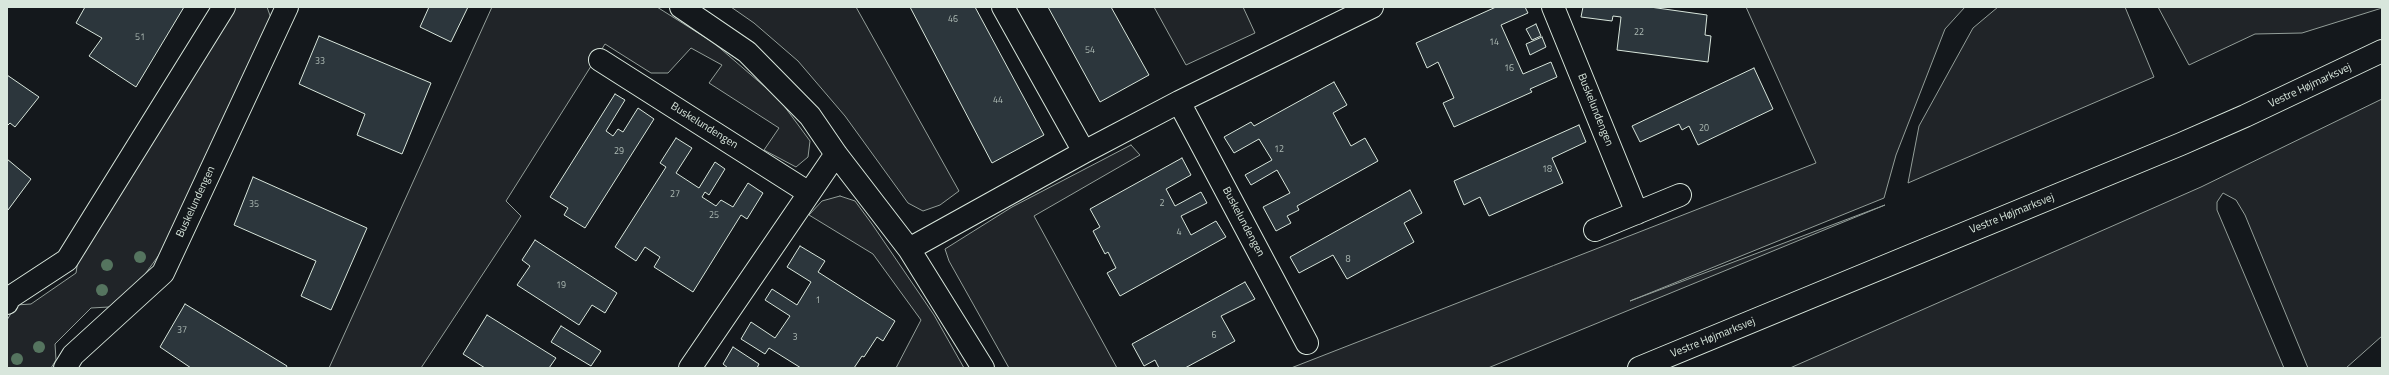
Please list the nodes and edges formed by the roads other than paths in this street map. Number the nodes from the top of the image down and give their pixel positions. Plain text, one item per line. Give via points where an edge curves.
1 (224, 7) edge
2 (287, 7) edge
3 (681, 7) edge
4 (1004, 7) edge
5 (1372, 7) edge
6 (1553, 7) edge
7 (2382, 52) edge
8 (600, 60) dead end
9 (1179, 102) junction
10 (1084, 152) junction
11 (836, 154) junction
12 (809, 193) junction
13 (1680, 194) dead end
14 (1637, 213) junction
15 (1595, 230) dead end
16 (909, 249) junction
17 (7, 303) edge
18 (1307, 343) dead end
19 (65, 368) edge
20 (690, 368) edge
21 (983, 368) edge
22 (1639, 368) edge

1 - 17 street via 67,260 9,298
2 - 19 street, Buskelundengen via 163,273 73,355
3 - 11 street via 747,52 810,116
4 - 10 street
5 - 9 street
6 - 14 street, Buskelundengen
7 - 22 street, Vestre Højmarksvej via 2181,144
8 - 12 street, Buskelundengen
9 - 10 street
9 - 18 street, Buskelundengen
10 - 16 street
11 - 12 street
11 - 16 street
12 - 20 street
13 - 14 street
14 - 15 street
16 - 21 street

